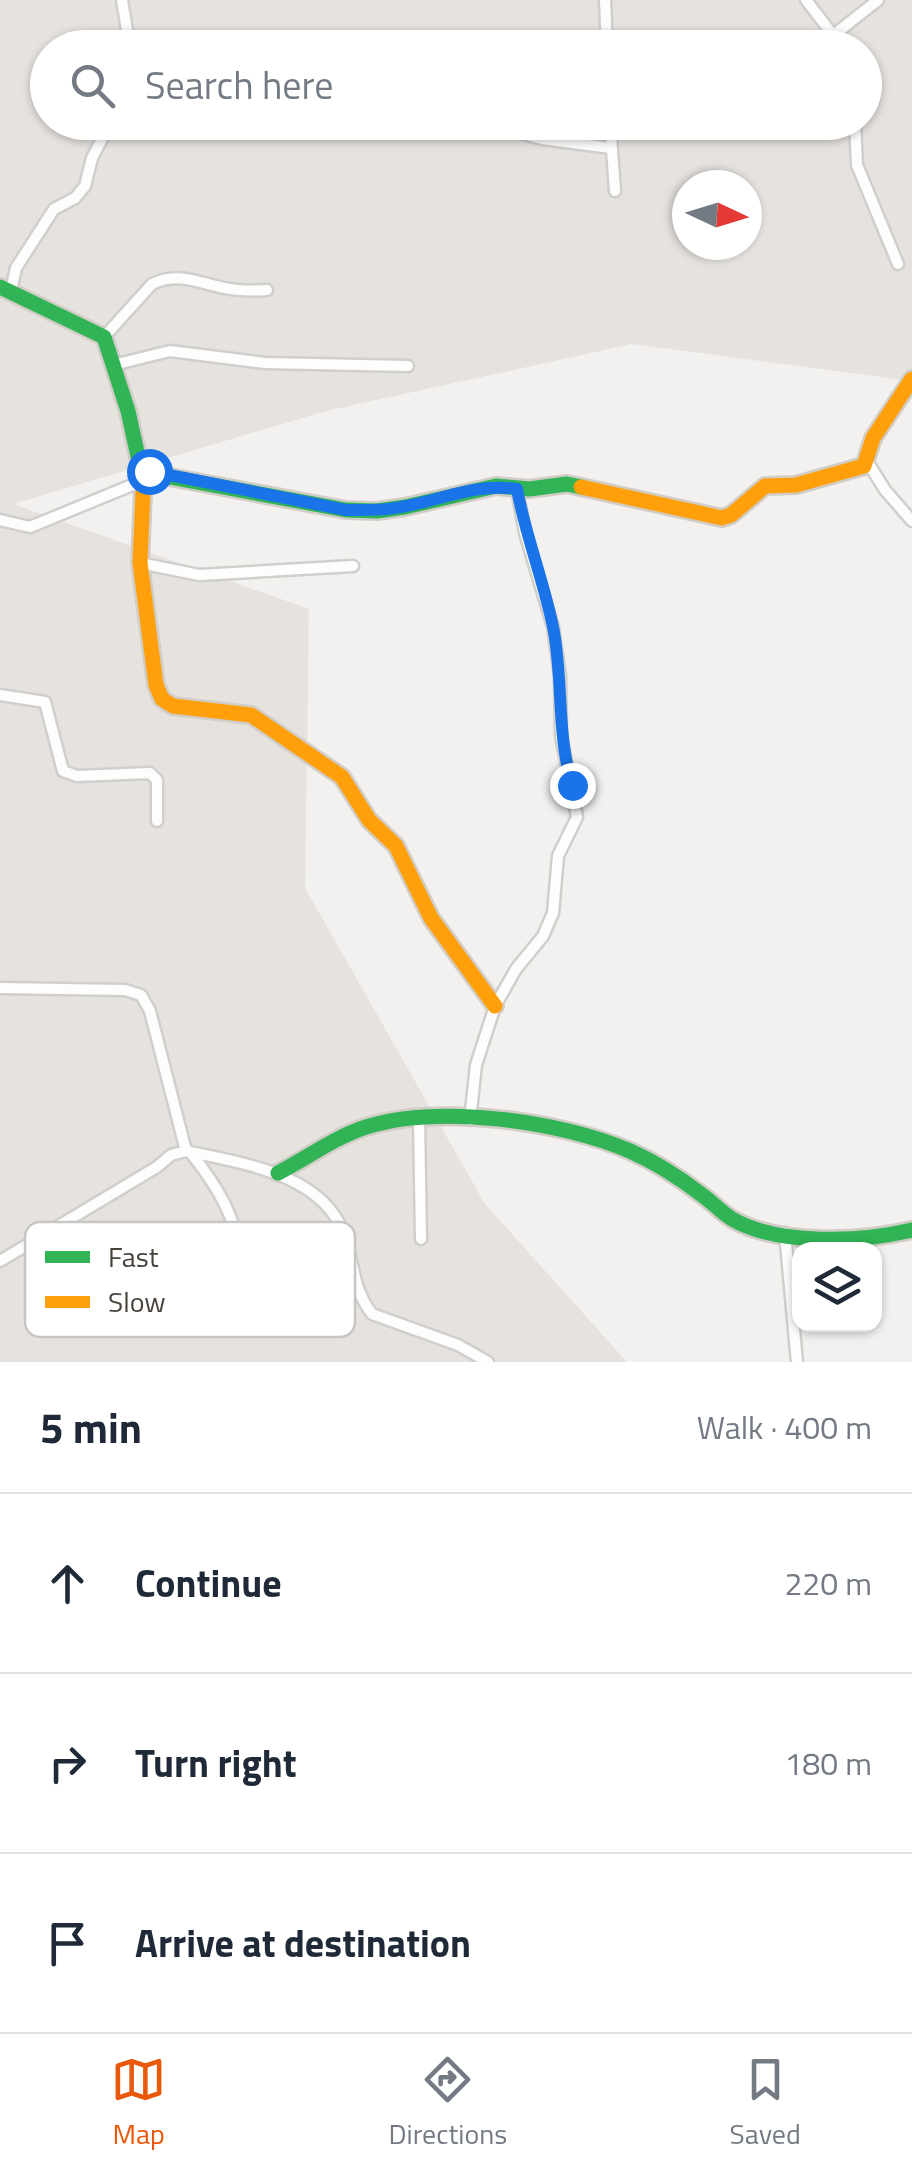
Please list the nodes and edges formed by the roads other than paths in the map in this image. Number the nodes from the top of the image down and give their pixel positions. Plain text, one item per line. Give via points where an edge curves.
1 (122, 0) edge
2 (605, 0) edge
3 (806, 0) edge
4 (878, 0) edge
5 (127, 30) edge
6 (606, 30) edge
7 (831, 30) edge
8 (839, 30) edge
9 (102, 140) edge
10 (542, 140) edge
11 (611, 140) edge
12 (856, 140) edge
13 (611, 148) junction
14 (614, 192) dead end
15 (898, 264) dead end
16 (5, 289) edge
17 (266, 290) dead end
18 (104, 337) junction
19 (113, 364) junction
20 (408, 366) dead end
21 (912, 380) edge
22 (867, 461) junction
23 (143, 475) junction
24 (517, 489) junction
25 (0, 520) edge
26 (912, 521) edge
27 (140, 562) junction
28 (353, 566) dead end
29 (0, 696) edge
30 (157, 821) dead end
31 (0, 988) edge
32 (495, 1006) junction
33 (419, 1118) junction
34 (470, 1120) junction
35 (188, 1151) junction
36 (278, 1173) junction
37 (65, 1222) edge
38 (228, 1222) edge
39 (339, 1222) edge
40 (912, 1230) edge
41 (785, 1234) junction
42 (421, 1238) dead end
43 (25, 1246) edge
44 (0, 1261) edge
45 (355, 1285) edge
46 (488, 1362) edge
47 (796, 1362) edge

1 - 5 street
2 - 6 street
3 - 7 street
4 - 8 street
9 - 16 street via 85,186 54,209
10 - 13 street
11 - 13 street
12 - 15 street via 857,166
13 - 14 street
16 - 18 street
17 - 18 street via 162,279
18 - 19 street
19 - 20 street via 170,351 264,363
19 - 23 street
21 - 22 street via 873,438
22 - 24 street via 854,471 766,486 722,518 587,486
22 - 26 street
23 - 24 street via 346,510 406,507 484,488
23 - 25 street via 30,527
23 - 27 street
24 - 32 street via 553,628 565,764 577,817 558,856 553,913
27 - 28 street via 199,576
27 - 32 street via 162,699 251,716 328,764 396,846 431,918
29 - 30 street via 45,702 63,771 150,773 157,780
31 - 35 street via 141,995
32 - 34 street via 476,1065
33 - 34 street
33 - 36 street via 365,1127
33 - 42 street
34 - 41 street via 586,1134 666,1171 730,1218
35 - 36 street
35 - 37 street via 171,1155
35 - 38 street via 219,1193
36 - 39 street via 310,1190
40 - 41 street via 815,1239
41 - 47 street
43 - 44 street
45 - 46 street via 372,1314

